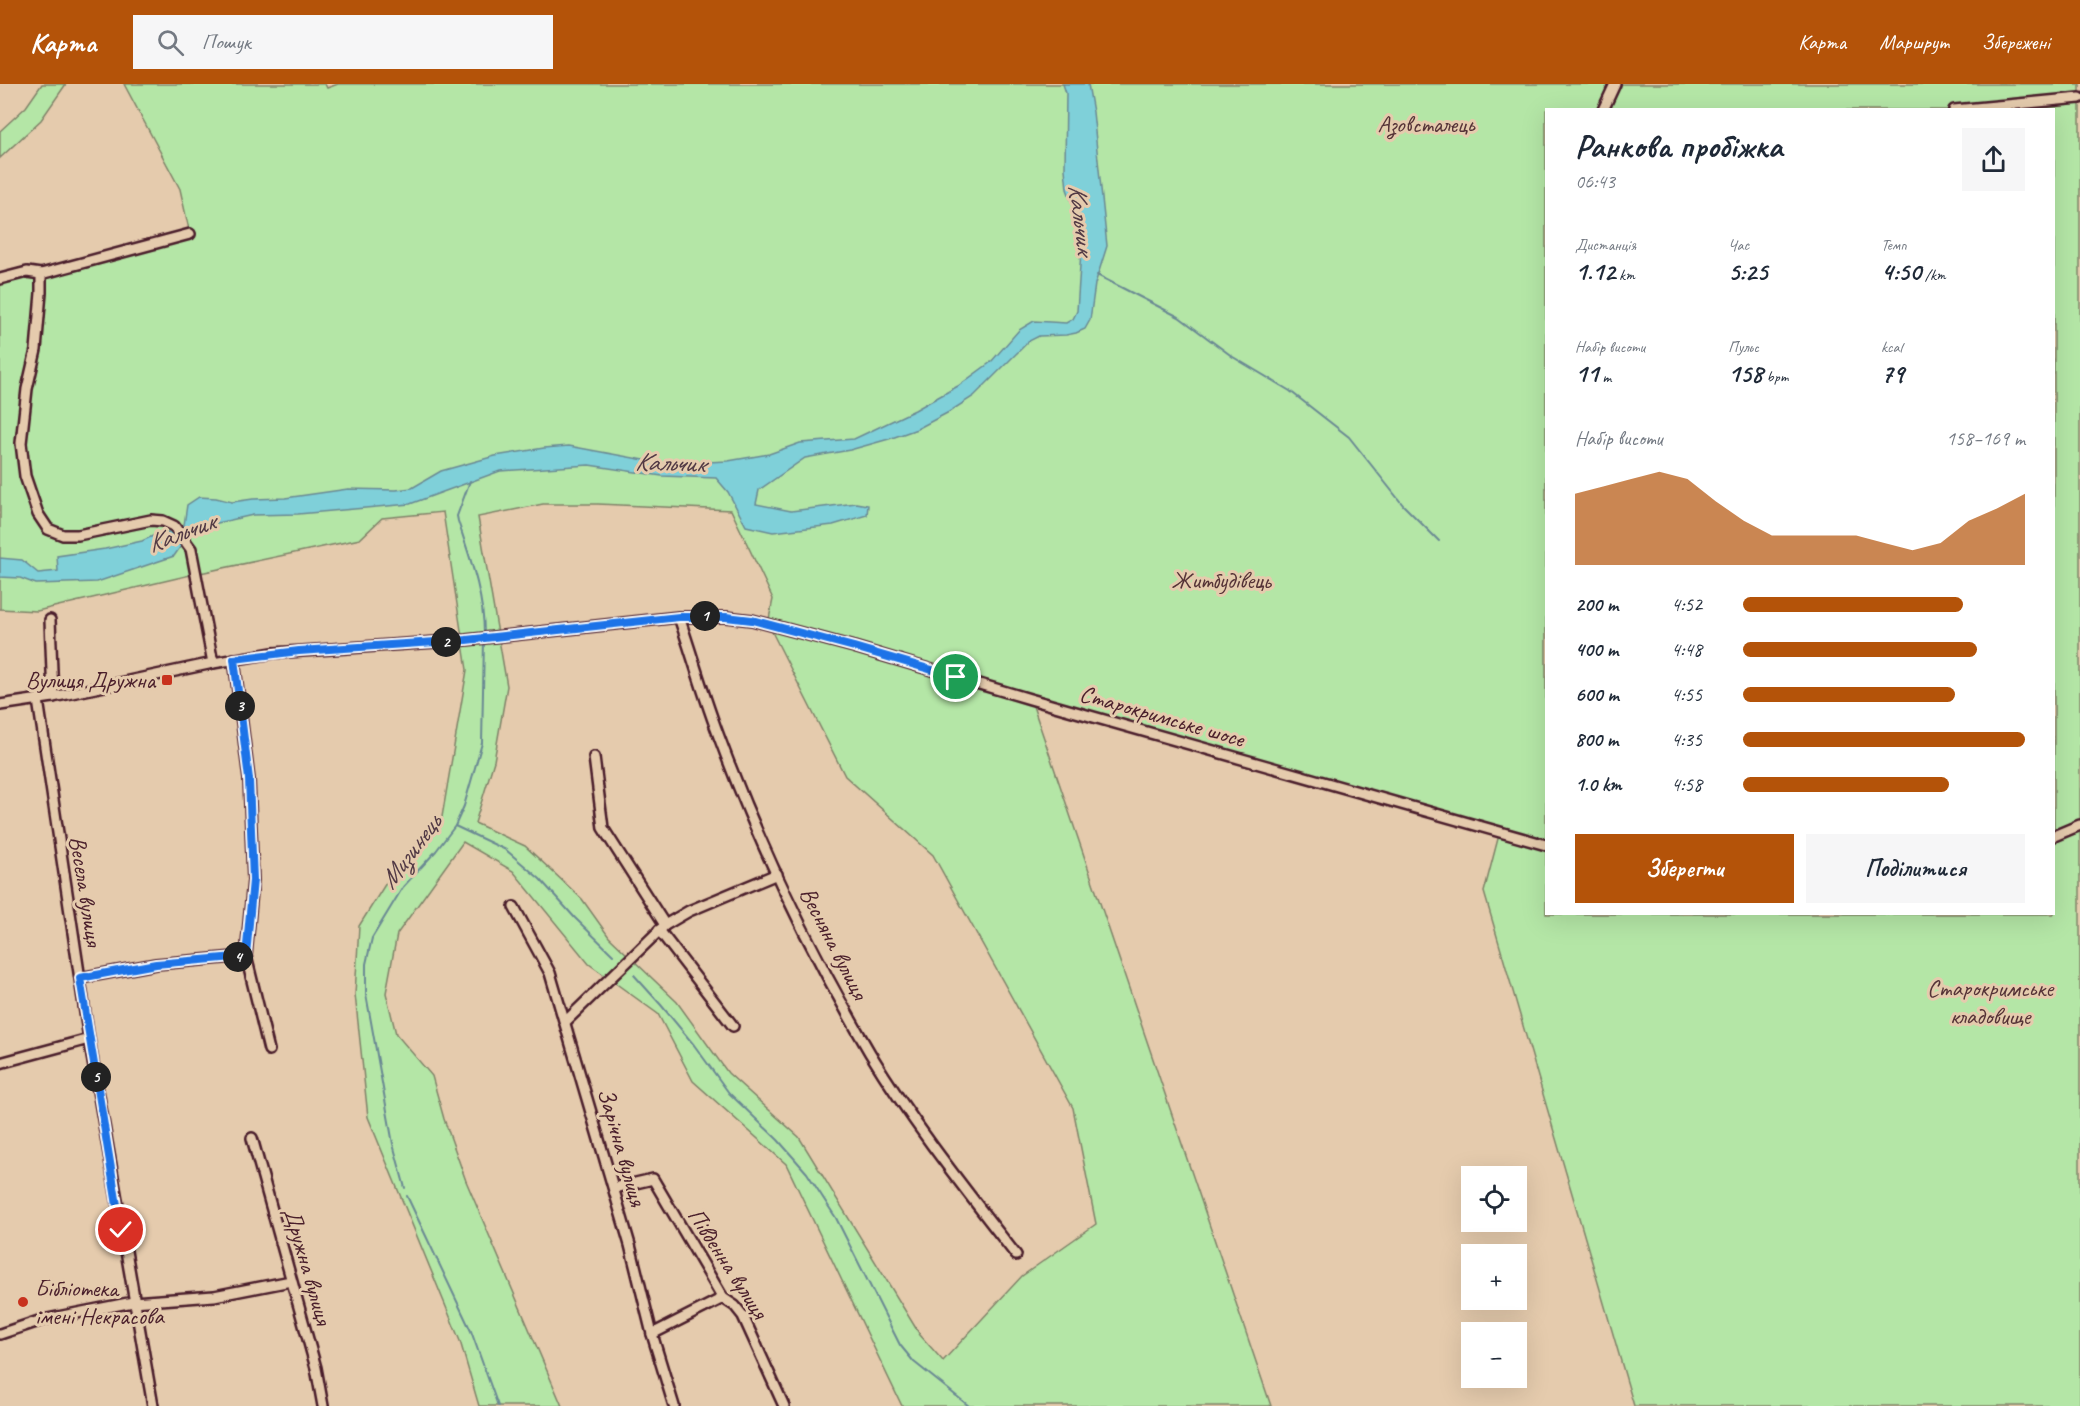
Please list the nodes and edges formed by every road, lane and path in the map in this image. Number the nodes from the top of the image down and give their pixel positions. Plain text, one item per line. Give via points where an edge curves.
1 (1615, 84) edge
2 (2080, 98) edge
3 (1604, 108) edge
4 (1975, 108) edge
5 (190, 234) dead end
6 (41, 274) junction
7 (0, 279) edge
8 (679, 617) junction
9 (50, 620) dead end
10 (234, 659) junction
11 (213, 663) junction
12 (53, 697) junction
13 (38, 700) junction
14 (0, 705) edge
15 (594, 757) dead end
16 (2080, 825) edge
17 (2055, 836) edge
18 (1545, 845) edge
19 (777, 874) junction
20 (514, 907) dead end
21 (662, 927) junction
22 (246, 956) junction
23 (80, 978) junction
24 (565, 1022) junction
25 (733, 1026) dead end
26 (89, 1039) junction
27 (269, 1050) dead end
28 (0, 1063) edge
29 (252, 1138) dead end
30 (614, 1188) junction
31 (1016, 1255) dead end
32 (291, 1281) junction
33 (723, 1298) junction
34 (133, 1302) junction
35 (0, 1334) edge
36 (652, 1334) junction
37 (153, 1406) edge
38 (323, 1406) edge
39 (674, 1406) edge
40 (784, 1406) edge

1 - 3 street
2 - 4 street
5 - 6 street
6 - 7 street via 27,272
6 - 11 street via 36,350 21,443 25,476 38,514 48,529 63,535 151,520 174,526 191,549
8 - 10 street, Старокримське шосе
8 - 18 street, Старокримське шосе via 726,617 768,624
8 - 19 street, Весняна вулиця via 721,742
9 - 12 street
10 - 11 street, Старокримське шосе
10 - 22 street via 249,779 253,880
11 - 12 street, Старокримське шосе
12 - 13 street, Старокримське шосе
13 - 14 street, Старокримське шосе
13 - 23 street, Весела вулиця
15 - 21 street via 603,828
16 - 17 street
19 - 21 street via 689,911
19 - 31 street, Весняна вулиця via 822,967 871,1054 928,1140
20 - 24 street, Зарічна вулиця via 550,973
21 - 24 street
21 - 25 street
22 - 23 street via 156,964
22 - 27 street
23 - 26 street, Весела вулиця
24 - 30 street, Зарічна вулиця
26 - 28 street
26 - 34 street, Весела вулиця
29 - 32 street, Дружна вулиця
30 - 33 street, Південна вулиця via 653,1179
30 - 36 street, Зарічна вулиця
32 - 34 street via 214,1296
32 - 38 street, Дружна вулиця
33 - 36 street
33 - 40 street, Південна вулиця via 743,1316
34 - 35 street via 42,1320
34 - 37 street, Весела вулиця
36 - 39 street, Зарічна вулиця

